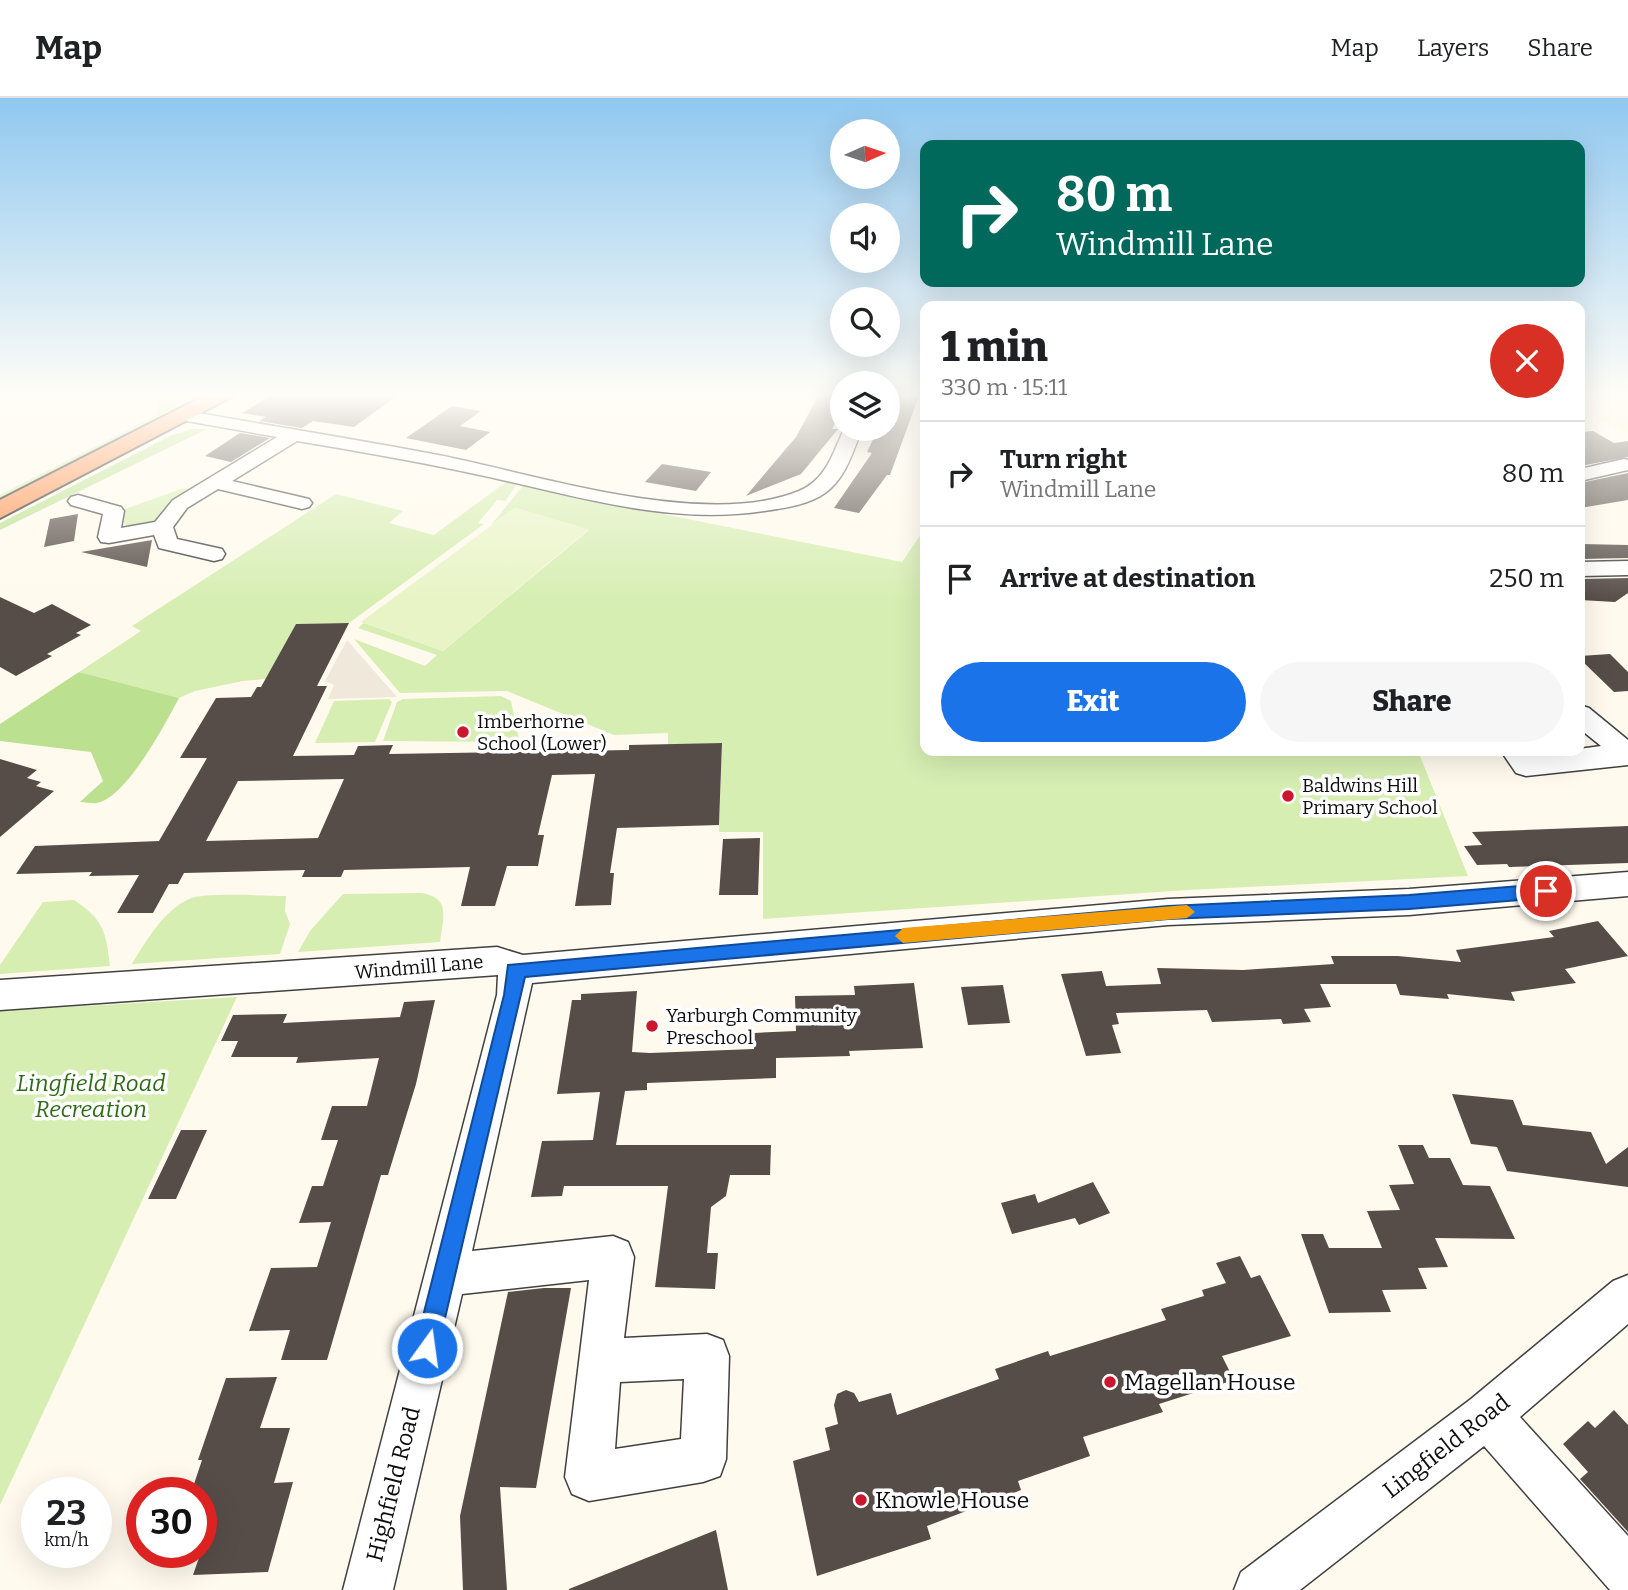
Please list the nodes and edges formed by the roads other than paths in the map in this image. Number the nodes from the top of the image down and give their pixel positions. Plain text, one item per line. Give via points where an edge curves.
1 (94, 463) edge
2 (249, 463) edge
3 (448, 463) edge
4 (837, 463) edge
5 (1626, 466) edge
6 (1585, 474) edge
7 (216, 483) junction
8 (78, 501) dead end
9 (302, 503) dead end
10 (0, 510) edge
11 (163, 527) junction
12 (214, 554) dead end
13 (1628, 568) edge
14 (1585, 569) edge
15 (1585, 718) edge
16 (1626, 754) edge
17 (1518, 756) edge
18 (1628, 884) edge
19 (515, 970) junction
20 (0, 995) edge
21 (445, 1275) junction
22 (1628, 1296) edge
23 (599, 1361) dead end
24 (1487, 1415) junction
25 (1628, 1573) edge
26 (368, 1590) edge
27 (1259, 1590) edge

1 - 10 highway
2 - 7 street
3 - 4 street via 689,509 791,500 819,489
5 - 6 street
7 - 9 street
7 - 11 street via 180,504
8 - 11 street via 114,512 109,537
11 - 12 street via 167,543
13 - 14 street
15 - 16 street
16 - 17 street via 1526,765
18 - 19 street, Windmill Lane via 1409,902 1168,912
19 - 20 street, Windmill Lane via 510,963 497,961
19 - 21 street, Highfield Road via 517,980
21 - 23 street via 613,1258
21 - 26 street, Highfield Road
22 - 24 street, Lingfield Road
24 - 25 street
24 - 27 street, Lingfield Road

